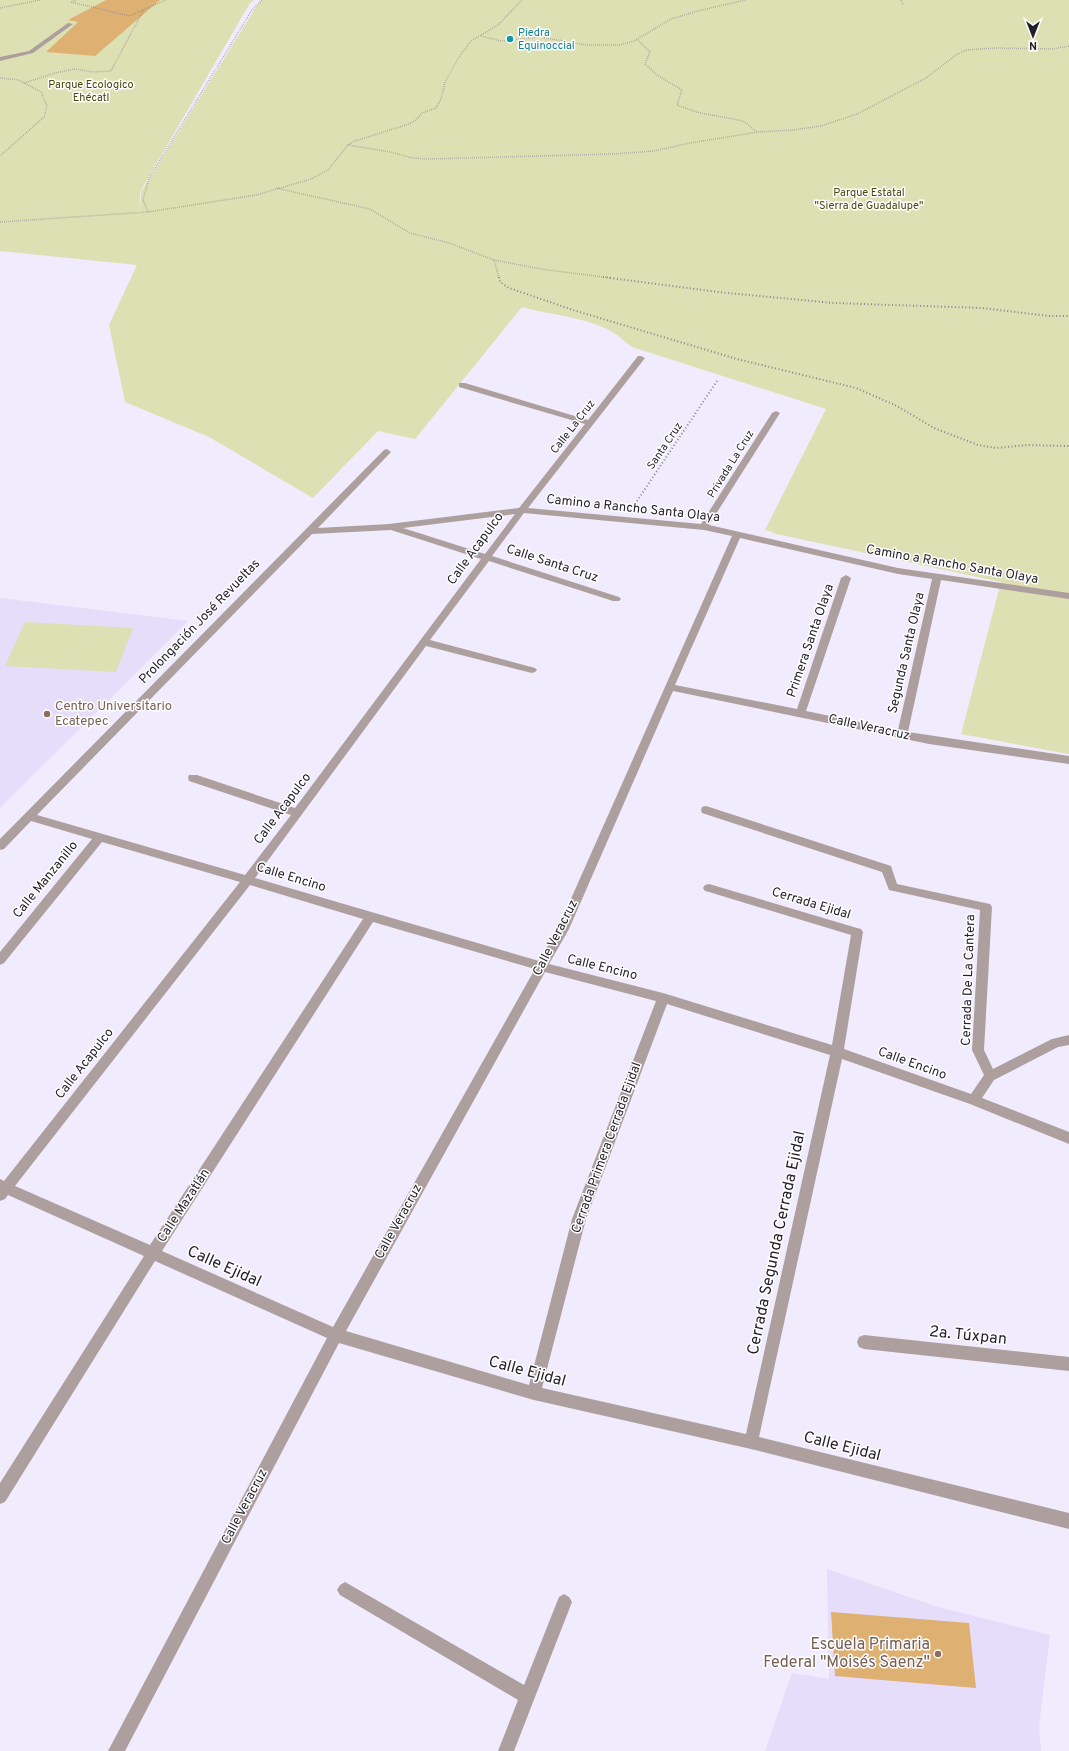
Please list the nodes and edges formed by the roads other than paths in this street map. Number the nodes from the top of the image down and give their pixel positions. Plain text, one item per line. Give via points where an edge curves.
1 (70, 24) dead end
2 (0, 59) edge
3 (641, 358) dead end
4 (462, 385) dead end
5 (776, 413) dead end
6 (590, 423) junction
7 (387, 452) dead end
8 (522, 510) junction
9 (389, 526) junction
10 (704, 527) junction
11 (309, 531) junction
12 (737, 534) junction
13 (488, 557) junction
14 (937, 577) junction
15 (846, 578) dead end
16 (1069, 596) edge
17 (616, 599) dead end
18 (424, 642) junction
19 (532, 670) dead end
20 (670, 687) junction
21 (800, 714) junction
22 (902, 735) junction
23 (1069, 760) edge
24 (193, 778) dead end
25 (706, 810) dead end
26 (298, 813) junction
27 (29, 816) junction
28 (100, 837) junction
29 (0, 846) edge
30 (248, 880) junction
31 (709, 888) dead end
32 (371, 916) junction
33 (0, 960) edge
34 (543, 967) junction
35 (663, 998) junction
36 (1069, 1040) edge
37 (836, 1052) junction
38 (990, 1076) junction
39 (974, 1100) junction
40 (1069, 1138) edge
41 (2, 1189) edge
42 (152, 1254) junction
43 (336, 1335) junction
44 (864, 1342) dead end
45 (1069, 1364) edge
46 (534, 1393) junction
47 (751, 1442) junction
48 (0, 1497) edge
49 (1069, 1521) edge
50 (345, 1590) dead end
51 (564, 1602) dead end
52 (527, 1696) junction
53 (116, 1751) edge
54 (506, 1751) edge

1 - 2 street via 31,52
3 - 6 street, Calle La Cruz
4 - 6 street
5 - 10 street, Privada La Cruz
6 - 8 street, Calle La Cruz
7 - 11 street, Prolongación José Revueltas
8 - 9 street, Camino a Rancho Santa Olaya
8 - 10 street, Camino a Rancho Santa Olaya
8 - 13 street, Calle Acapulco
9 - 11 street, Camino a Rancho Santa Olaya
9 - 13 street, Calle Santa Cruz
10 - 12 street, Camino a Rancho Santa Olaya
11 - 27 street, Prolongación José Revueltas
12 - 14 street, Camino a Rancho Santa Olaya via 898,571
12 - 20 street, Calle Veracruz
13 - 17 street, Calle Santa Cruz
13 - 18 street, Calle Acapulco
14 - 16 street, Camino a Rancho Santa Olaya
14 - 22 street, Segunda Santa Olaya
15 - 21 street, Primera Santa Olaya
18 - 19 street
18 - 26 street, Calle Acapulco
20 - 21 street, Calle Veracruz
20 - 34 street, Calle Veracruz via 563,929
21 - 22 street, Calle Veracruz
22 - 23 street, Calle Veracruz
24 - 26 street
25 - 38 street, Cerrada De La Cantera via 887,869 892,887 986,907 978,1050
26 - 30 street, Calle Acapulco
27 - 28 street, Calle Encino
27 - 29 street, Prolongación José Revueltas
28 - 30 street, Calle Encino
28 - 33 street, Calle Manzanillo
30 - 32 street, Calle Encino
30 - 41 street, Calle Acapulco
31 - 37 street, Cerrada Ejidal via 857,932
32 - 34 street, Calle Encino
32 - 42 street, Calle Mazatlán
34 - 35 street, Calle Encino
34 - 43 street, Calle Veracruz
35 - 37 street, Calle Encino
35 - 46 street, Cerrada Primera Cerrada Ejidal via 579,1219
36 - 38 street via 1056,1043
37 - 39 street, Calle Encino
37 - 47 street, Cerrada Segunda Cerrada Ejidal
38 - 39 street
39 - 40 street, Calle Encino
41 - 42 street, Calle Ejidal
42 - 43 street, Calle Ejidal
42 - 48 street, Calle Mazatlán
43 - 46 street, Calle Ejidal
43 - 53 street, Calle Veracruz
44 - 45 street, 2a. Túxpan
46 - 47 street, Calle Ejidal
47 - 49 street, Calle Ejidal
50 - 52 street
51 - 52 street
52 - 54 street

